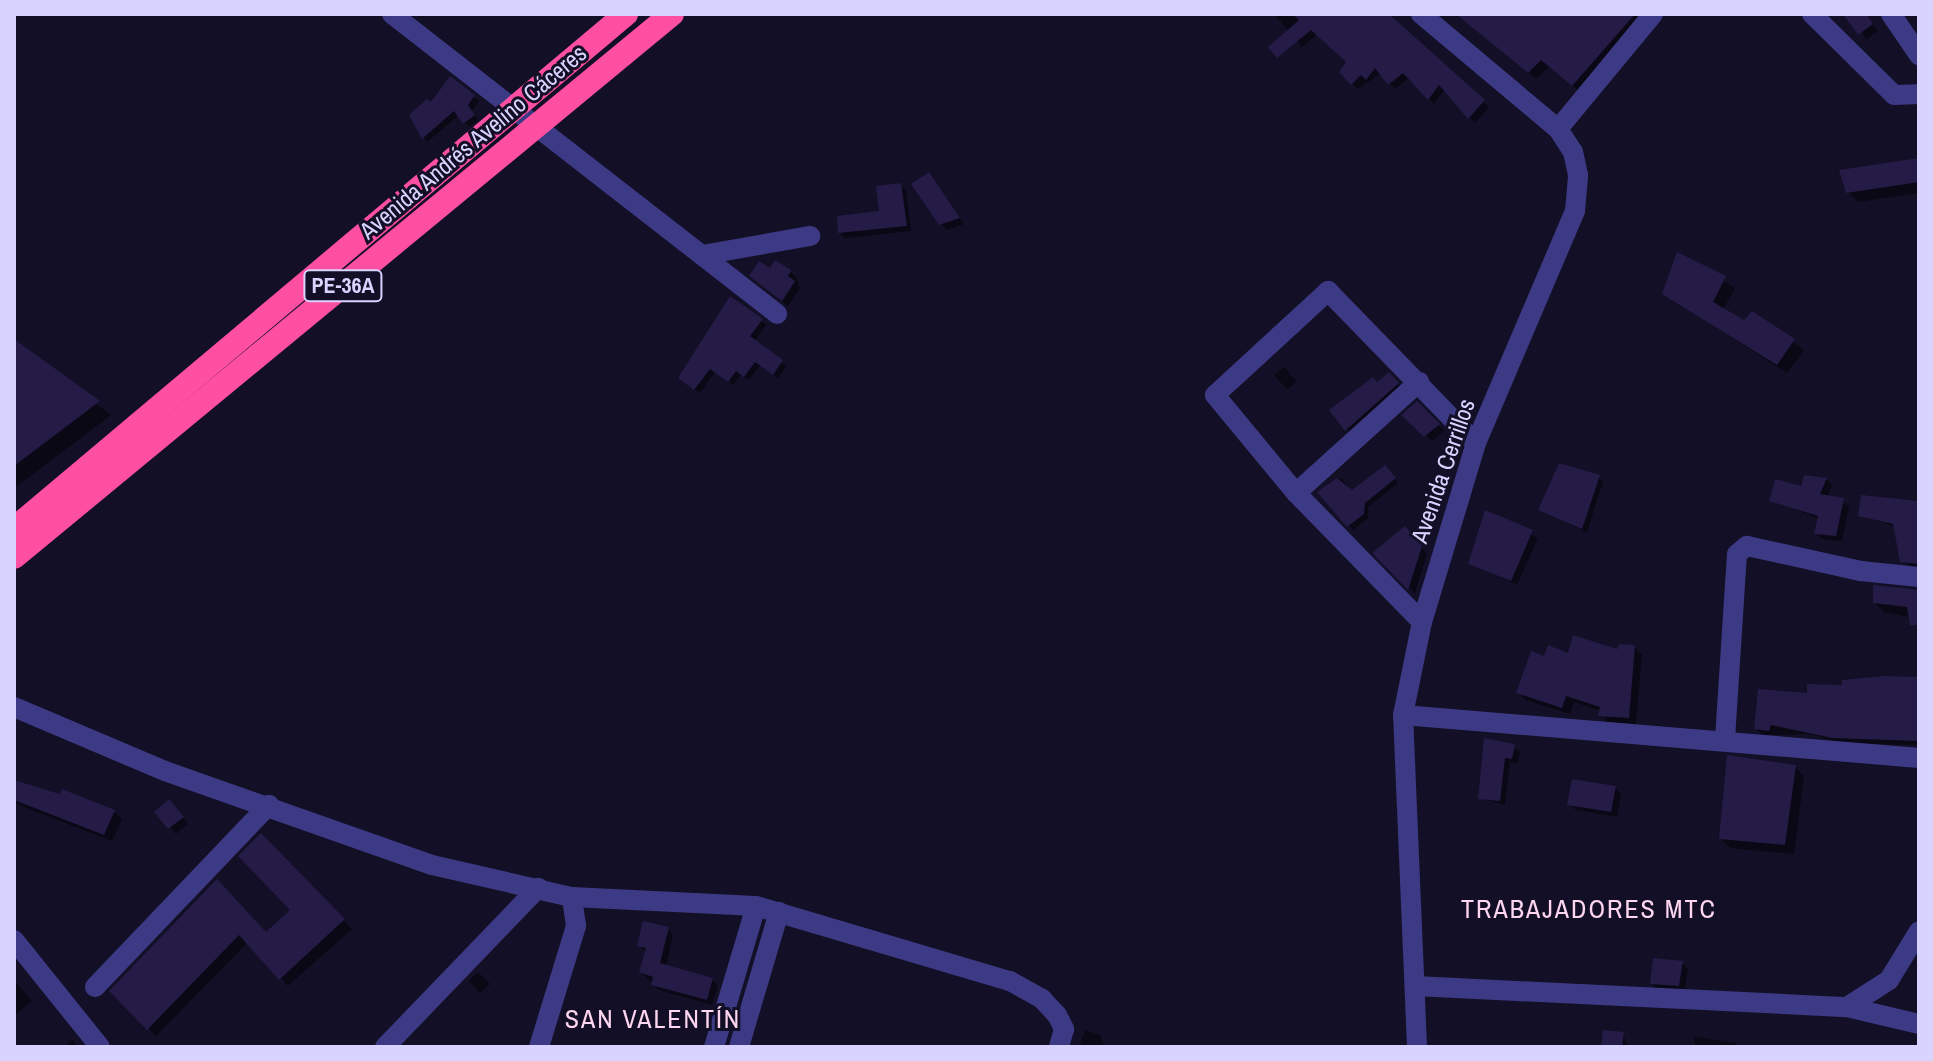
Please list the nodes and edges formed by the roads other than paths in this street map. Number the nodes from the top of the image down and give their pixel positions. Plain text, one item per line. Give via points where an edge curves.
1 (392, 14) edge
2 (626, 14) edge
3 (672, 14) edge
4 (1421, 14) edge
5 (1653, 14) edge
6 (1812, 14) edge
7 (1891, 14) edge
8 (1919, 55) edge
9 (1919, 94) edge
10 (512, 111) junction
11 (538, 125) junction
12 (1558, 129) junction
13 (810, 236) dead end
14 (702, 255) junction
15 (777, 314) dead end
16 (1419, 382) junction
17 (1476, 443) junction
18 (1296, 493) junction
19 (14, 529) edge
20 (14, 557) edge
21 (1919, 577) edge
22 (1422, 622) junction
23 (14, 707) edge
24 (1403, 715) junction
25 (1725, 739) junction
26 (1919, 758) edge
27 (269, 805) junction
28 (538, 888) junction
29 (572, 897) junction
30 (756, 906) junction
31 (779, 912) junction
32 (1919, 931) edge
33 (14, 940) edge
34 (1415, 986) junction
35 (95, 987) dead end
36 (1847, 1007) junction
37 (1919, 1024) edge
38 (1415, 1026) junction
39 (100, 1047) edge
40 (387, 1047) edge
41 (539, 1047) edge
42 (714, 1047) edge
43 (739, 1047) edge
44 (1059, 1047) edge
45 (1407, 1047) edge
46 (1417, 1047) edge

1 - 10 street
2 - 10 highway, Avenida Andrés Avelino Cáceres / PE-36A
3 - 11 highway, Avenida Andrés Avelino Cáceres / PE-36A
4 - 12 street, Avenida Cerrillos
5 - 12 street
6 - 9 street via 1894,95
7 - 8 street
10 - 11 street
10 - 19 highway, Avenida Andrés Avelino Cáceres / PE-36A
11 - 14 street
11 - 20 highway, Avenida Andrés Avelino Cáceres / PE-36A
12 - 17 street, Avenida Cerrillos via 1573,152 1578,175 1575,211
13 - 14 street
14 - 15 street
16 - 17 street
16 - 18 street
16 - 18 street via 1328,291 1215,395
17 - 22 street, Avenida Cerrillos
18 - 22 street
21 - 25 street via 1861,571 1747,546 1737,554
22 - 24 street, Avenida Cerrillos
23 - 27 street via 165,771
24 - 25 street
24 - 34 street, Avenida Cerrillos
25 - 26 street
27 - 28 street via 432,865
27 - 35 street
28 - 29 street
28 - 40 street
29 - 30 street
29 - 41 street via 576,926
30 - 31 street
30 - 42 street
31 - 43 street
31 - 44 street via 1010,981 1057,1015 1064,1029
32 - 36 street via 1889,980
33 - 39 street
34 - 36 street
34 - 38 street, Avenida Cerrillos
36 - 37 street
38 - 45 street, Avenida Cerrillos
38 - 46 street, Avenida Cerrillos

